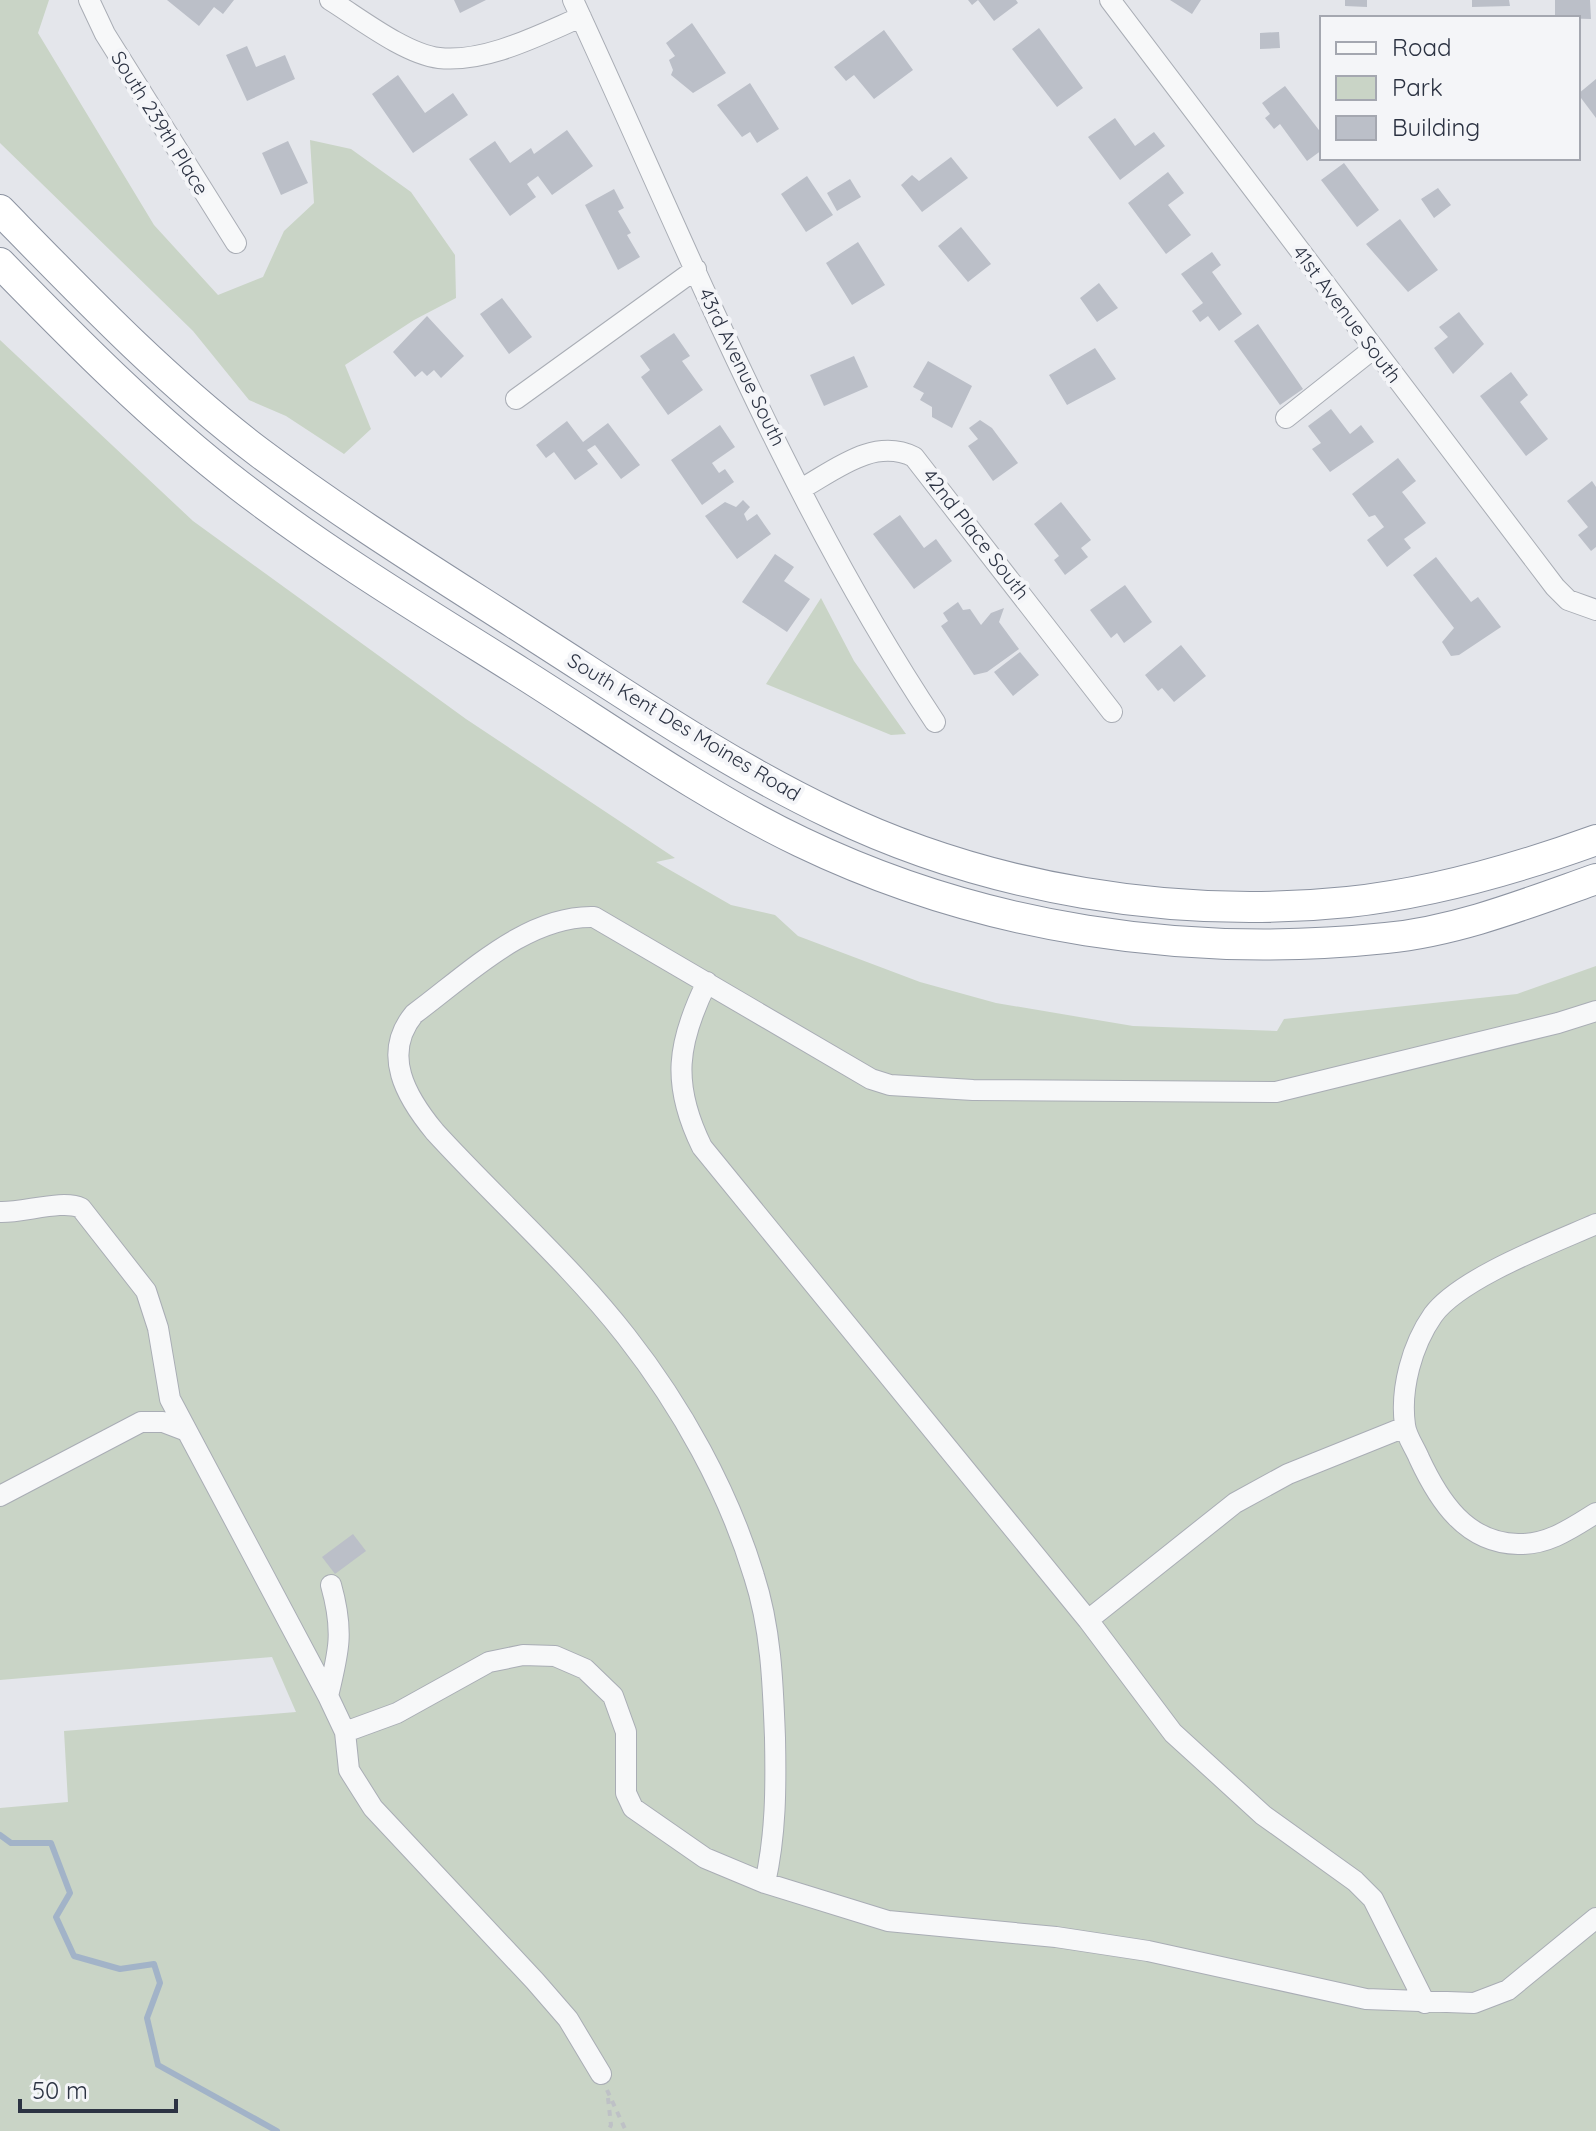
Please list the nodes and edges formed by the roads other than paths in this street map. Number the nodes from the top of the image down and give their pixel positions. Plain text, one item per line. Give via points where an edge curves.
1 (89, 0) edge
2 (330, 0) edge
3 (1110, 0) edge
4 (577, 9) edge
5 (0, 210) edge
6 (236, 243) dead end
7 (0, 263) edge
8 (696, 269) junction
9 (1373, 349) junction
10 (516, 399) dead end
11 (1286, 418) dead end
12 (801, 489) junction
13 (1596, 610) edge
14 (1112, 712) dead end
15 (935, 722) dead end
16 (1596, 840) edge
17 (1596, 879) edge
18 (707, 982) junction
19 (1596, 1011) edge
20 (0, 1212) edge
21 (1596, 1224) edge
22 (1405, 1427) junction
23 (184, 1430) junction
24 (0, 1496) edge
25 (1596, 1513) edge
26 (331, 1585) dead end
27 (1088, 1620) junction
28 (328, 1696) junction
29 (345, 1732) junction
30 (765, 1883) junction
31 (1596, 1918) edge
32 (1425, 2003) junction
33 (604, 2083) road end

1 - 6 street, South 239th Place
2 - 4 street via 389,37 440,58 505,47
3 - 9 street, 41st Avenue South
4 - 8 street, 43rd Avenue South
5 - 16 highway, South Kent Des Moines Road via 190,395 340,511 708,746 869,831 1017,878 1126,899 1244,906 1353,902 1431,889 1503,872
7 - 17 highway, South Kent Des Moines Road via 174,432 290,523 700,785 798,841 864,870 1023,920 1117,937 1237,945 1389,938 1465,922
8 - 10 street
8 - 12 street, 43rd Avenue South
9 - 11 street
9 - 13 street, 41st Avenue South via 1555,587 1568,600
12 - 14 street, 42nd Place South via 878,450 900,450 914,457
12 - 15 street, 43rd Avenue South via 879,637
18 - 19 street via 871,1079 973,1090 1276,1092
18 - 27 street via 682,1046 680,1086 702,1147
18 - 30 street via 594,917 578,916 506,945 414,1014 403,1028 398,1049 403,1081 420,1114 624,1333 660,1381 719,1487 754,1575 773,1677 774,1843
20 - 23 street via 74,1205 86,1214 146,1291 158,1328 164,1376
21 - 22 street via 1472,1282 1434,1314 1407,1379
22 - 25 street via 1432,1486 1464,1525 1482,1536 1505,1543 1538,1542
22 - 27 street via 1288,1474 1235,1503
23 - 24 street via 163,1422 141,1422
23 - 28 street
26 - 28 street via 341,1643
27 - 32 street via 1173,1733 1263,1815 1373,1899
28 - 29 street
29 - 30 street via 397,1713 499,1659 539,1654 573,1662 601,1681 622,1715 626,1793 633,1808 705,1858
29 - 33 street via 349,1770 373,1808 568,2019
30 - 32 street via 888,1921 1148,1951 1366,1999
31 - 32 street via 1508,1990 1474,2003

